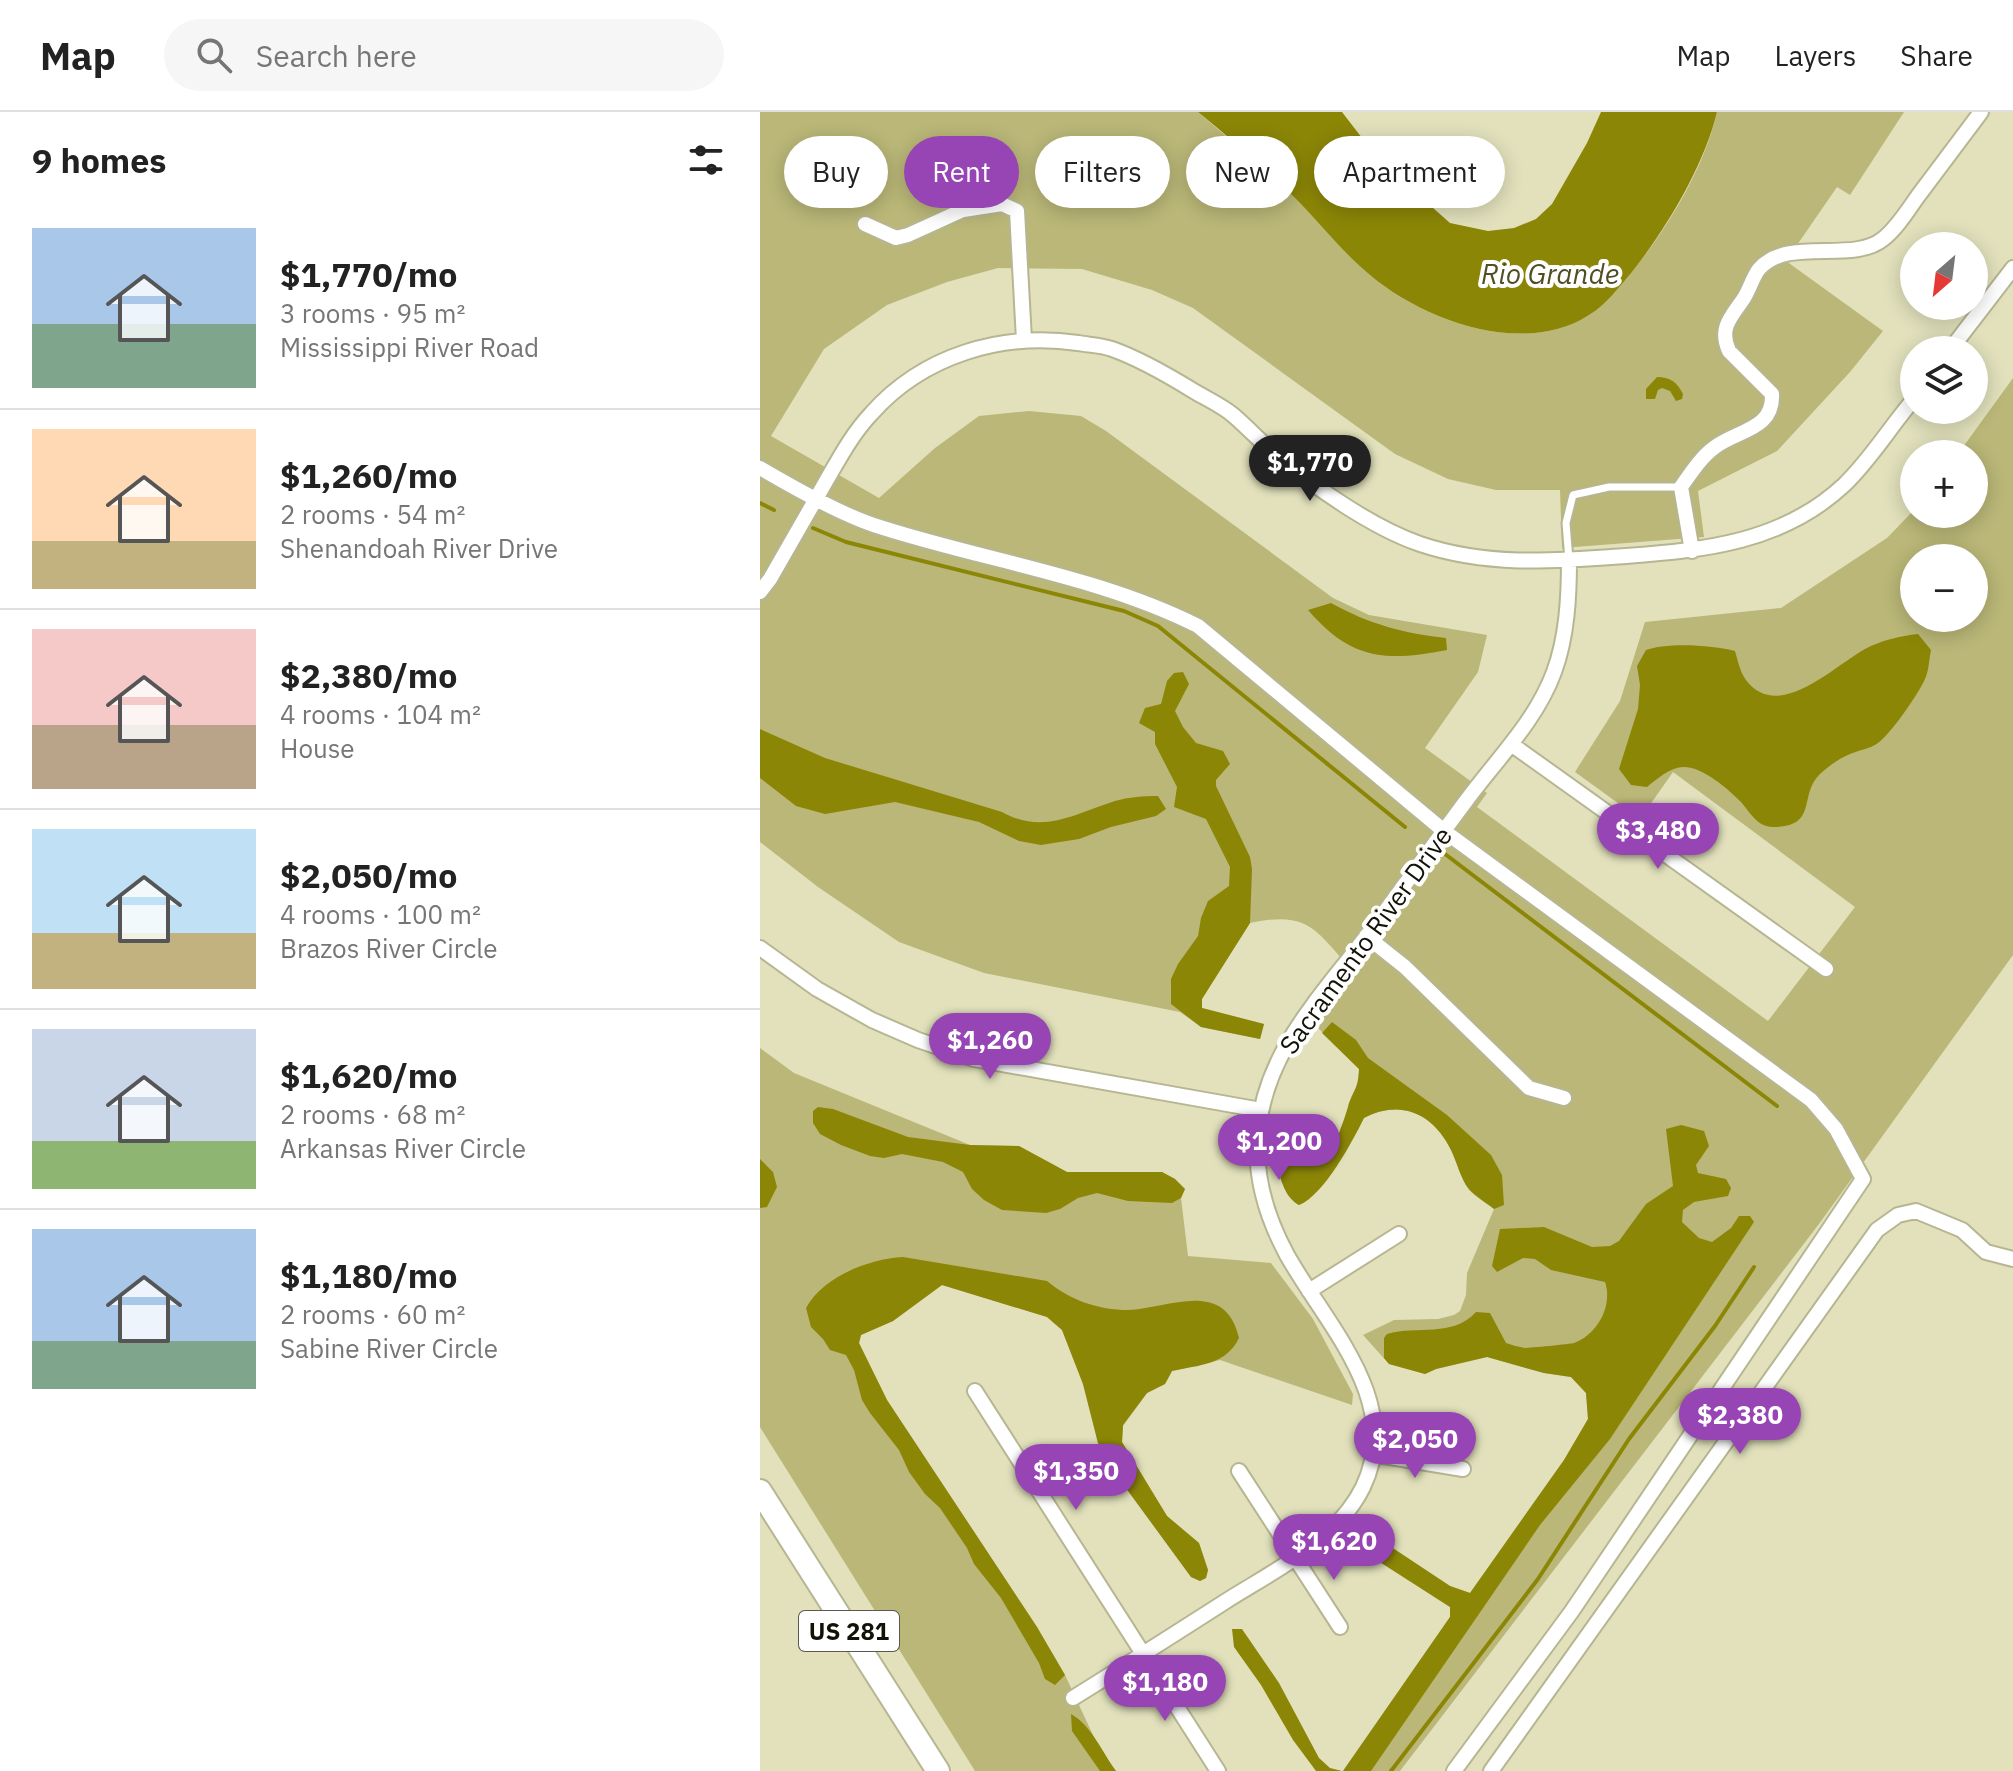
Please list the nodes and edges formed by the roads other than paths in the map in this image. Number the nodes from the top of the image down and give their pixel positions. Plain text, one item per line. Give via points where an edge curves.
1 (1981, 112) edge
2 (865, 224) dead end
3 (2013, 268) edge
4 (1961, 336) edge
5 (1024, 340) junction
6 (1900, 417) edge
7 (760, 468) edge
8 (1681, 487) junction
9 (816, 499) junction
10 (1692, 551) junction
11 (1569, 560) junction
12 (760, 592) edge
13 (1511, 744) junction
14 (1444, 831) junction
15 (1366, 936) junction
16 (760, 948) edge
17 (1826, 969) dead end
18 (1564, 1098) dead end
19 (1261, 1110) junction
20 (1399, 1234) dead end
21 (2013, 1259) edge
22 (1309, 1291) junction
23 (975, 1391) dead end
24 (1372, 1454) junction
25 (1463, 1469) dead end
26 (1239, 1471) dead end
27 (760, 1491) edge
28 (1296, 1557) junction
29 (1340, 1627) dead end
30 (1145, 1654) junction
31 (1073, 1698) dead end
32 (938, 1771) edge
33 (1218, 1771) edge
34 (1454, 1771) edge
35 (1491, 1771) edge

1 - 8 street via 1880,241 1866,247 1796,252 1760,268 1724,331 1729,351 1772,394 1772,410 1751,429 1712,448
2 - 5 street via 896,238 963,210 1002,204 1017,211
3 - 4 street
5 - 9 street via 969,351 931,366 899,388 855,434
5 - 11 street via 1108,348 1153,367 1231,414 1338,500 1420,544 1500,561
6 - 10 street via 1846,483 1821,504 1766,534
7 - 9 street
8 - 10 street
8 - 11 lane via 1609,487 1573,495 1566,523
9 - 12 street
9 - 14 street via 877,527 1116,591 1198,626
10 - 11 street
11 - 13 street, Sacramento River Drive via 1560,654 1537,707
13 - 14 street, Sacramento River Drive
13 - 17 street
14 - 15 street, Sacramento River Drive
14 - 34 street via 1811,1100 1836,1129 1863,1179 1572,1611
15 - 18 street via 1529,1088
15 - 19 street, Sacramento River Drive via 1297,1025 1276,1061
16 - 19 street via 872,1020 974,1059
19 - 22 street, Sacramento River Drive via 1260,1183 1286,1253
20 - 22 street
21 - 35 street via 1986,1252 1962,1230 1916,1211 1898,1215 1877,1230
22 - 24 street, Sacramento River Drive via 1365,1387 1373,1417
23 - 30 street
24 - 25 street
24 - 28 street, Sacramento River Drive via 1353,1503 1335,1526
26 - 28 street
27 - 32 main road, US 281
28 - 29 street
28 - 30 street, Sacramento River Drive
30 - 31 street, Sacramento River Drive
30 - 33 street

